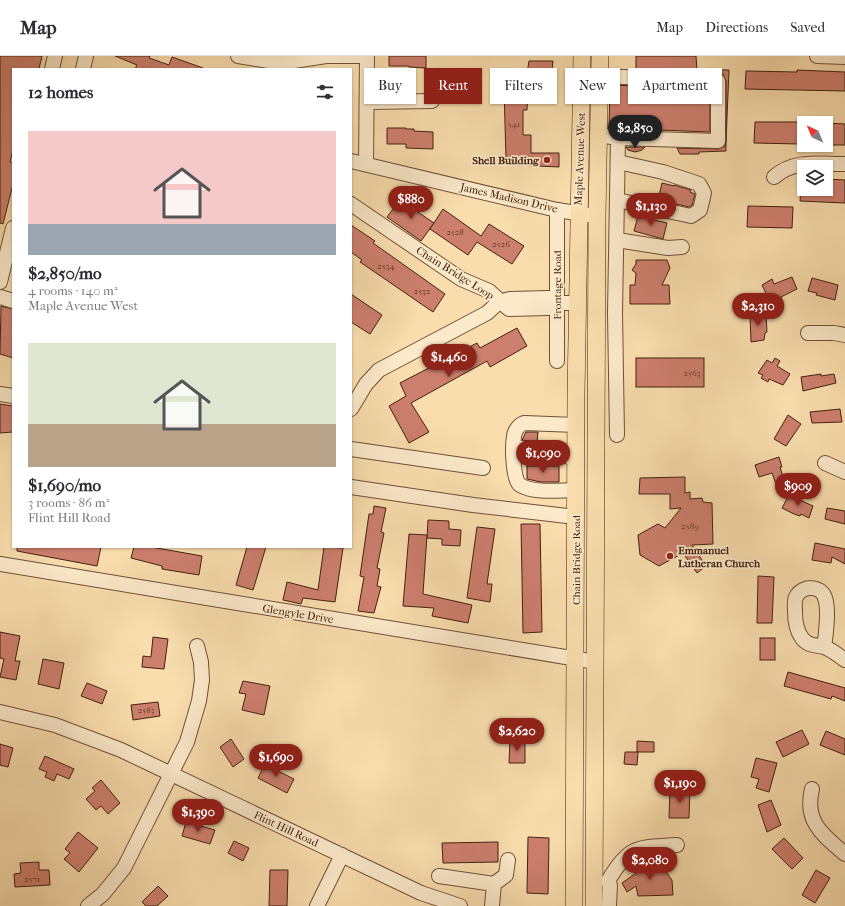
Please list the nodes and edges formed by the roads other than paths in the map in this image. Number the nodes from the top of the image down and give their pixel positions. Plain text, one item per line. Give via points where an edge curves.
1 (55, 56) edge
2 (86, 56) edge
3 (238, 56) edge
4 (367, 56) edge
5 (582, 56) edge
6 (600, 56) edge
7 (817, 56) edge
8 (845, 56) edge
9 (52, 68) edge
10 (83, 68) edge
11 (367, 68) edge
12 (600, 68) edge
13 (620, 77) edge
14 (368, 104) edge
15 (600, 104) edge
16 (599, 135) junction
17 (618, 138) junction
18 (352, 161) edge
19 (618, 162) junction
20 (366, 164) junction
21 (845, 164) edge
22 (774, 177) dead end
23 (616, 200) junction
24 (352, 205) edge
25 (557, 210) junction
26 (578, 214) junction
27 (597, 216) junction
28 (12, 232) edge
29 (617, 240) junction
30 (682, 247) dead end
31 (0, 282) edge
32 (0, 297) edge
33 (12, 301) edge
34 (499, 302) junction
35 (557, 303) junction
36 (577, 303) junction
37 (808, 333) dead end
38 (845, 335) edge
39 (557, 361) dead end
40 (0, 394) edge
41 (12, 396) edge
42 (352, 407) edge
43 (576, 425) junction
44 (617, 435) dead end
45 (514, 447) junction
46 (352, 449) edge
47 (576, 458) junction
48 (825, 463) dead end
49 (483, 468) dead end
50 (845, 472) edge
51 (352, 487) edge
52 (576, 490) junction
53 (576, 517) junction
54 (0, 564) edge
55 (197, 646) dead end
56 (824, 647) dead end
57 (576, 660) junction
58 (845, 660) edge
59 (596, 662) junction
60 (0, 712) edge
61 (171, 774) junction
62 (812, 790) dead end
63 (677, 845) dead end
64 (845, 854) edge
65 (342, 855) junction
66 (508, 860) dead end
67 (439, 876) dead end
68 (601, 880) junction
69 (574, 883) junction
70 (494, 884) junction
71 (88, 906) edge
72 (317, 906) edge
73 (460, 906) edge
74 (492, 906) edge
75 (562, 906) edge
76 (574, 906) edge
77 (594, 906) edge
78 (609, 906) edge

1 - 9 street
2 - 10 street
3 - 4 street via 281,63 326,56
4 - 11 street
5 - 26 main road, Maple Avenue West
6 - 12 main road, Maple Avenue West
7 - 8 street
13 - 17 street via 718,81 718,140
14 - 20 street
15 - 16 main road, Maple Avenue West
16 - 17 street
16 - 27 main road, Maple Avenue West
17 - 19 street
18 - 20 street, James Madison Drive
19 - 23 street
19 - 23 street via 663,172 699,184 704,193 700,210 692,216
20 - 25 street, James Madison Drive
21 - 22 street via 800,164 789,167
23 - 29 street
24 - 34 street, Chain Bridge Loop via 461,279 495,295
25 - 26 street, James Madison Drive
25 - 35 street, Frontage Road
26 - 27 street, James Madison Drive
26 - 36 main road, Chain Bridge Road
27 - 59 main road, Chain Bridge Road
28 - 31 street
29 - 30 street via 668,248
29 - 44 street
32 - 33 street
34 - 35 street, Chain Bridge Loop via 509,309 548,308
34 - 42 street, Chain Bridge Loop via 488,313 379,370 366,384
35 - 36 street, Chain Bridge Loop
35 - 39 street, Frontage Road
36 - 43 main road, Chain Bridge Road
37 - 38 street
40 - 41 street
43 - 45 street via 524,423 518,427
43 - 47 main road, Chain Bridge Road
45 - 47 street
45 - 52 street via 513,469 520,486 536,490
46 - 49 street
47 - 52 main road, Chain Bridge Road
48 - 50 street
51 - 53 street
52 - 53 main road, Chain Bridge Road
53 - 57 main road, Chain Bridge Road
54 - 57 street, Glengyle Drive
55 - 61 street via 201,662 199,701 187,742
56 - 58 street
57 - 59 street, Glengyle Drive
57 - 69 main road, Chain Bridge Road
59 - 68 main road, Chain Bridge Road
60 - 61 street, Flint Hill Road via 85,735
61 - 65 street, Flint Hill Road
61 - 71 street via 124,868 103,894
62 - 64 street via 812,819 822,833
63 - 68 street via 638,848 623,858
65 - 72 street
65 - 73 street, Flint Hill Road via 421,893
66 - 70 street via 506,875
67 - 70 street
68 - 77 main road, Chain Bridge Road
68 - 78 street via 610,885
69 - 75 main road
69 - 76 main road, Chain Bridge Road
70 - 74 street

